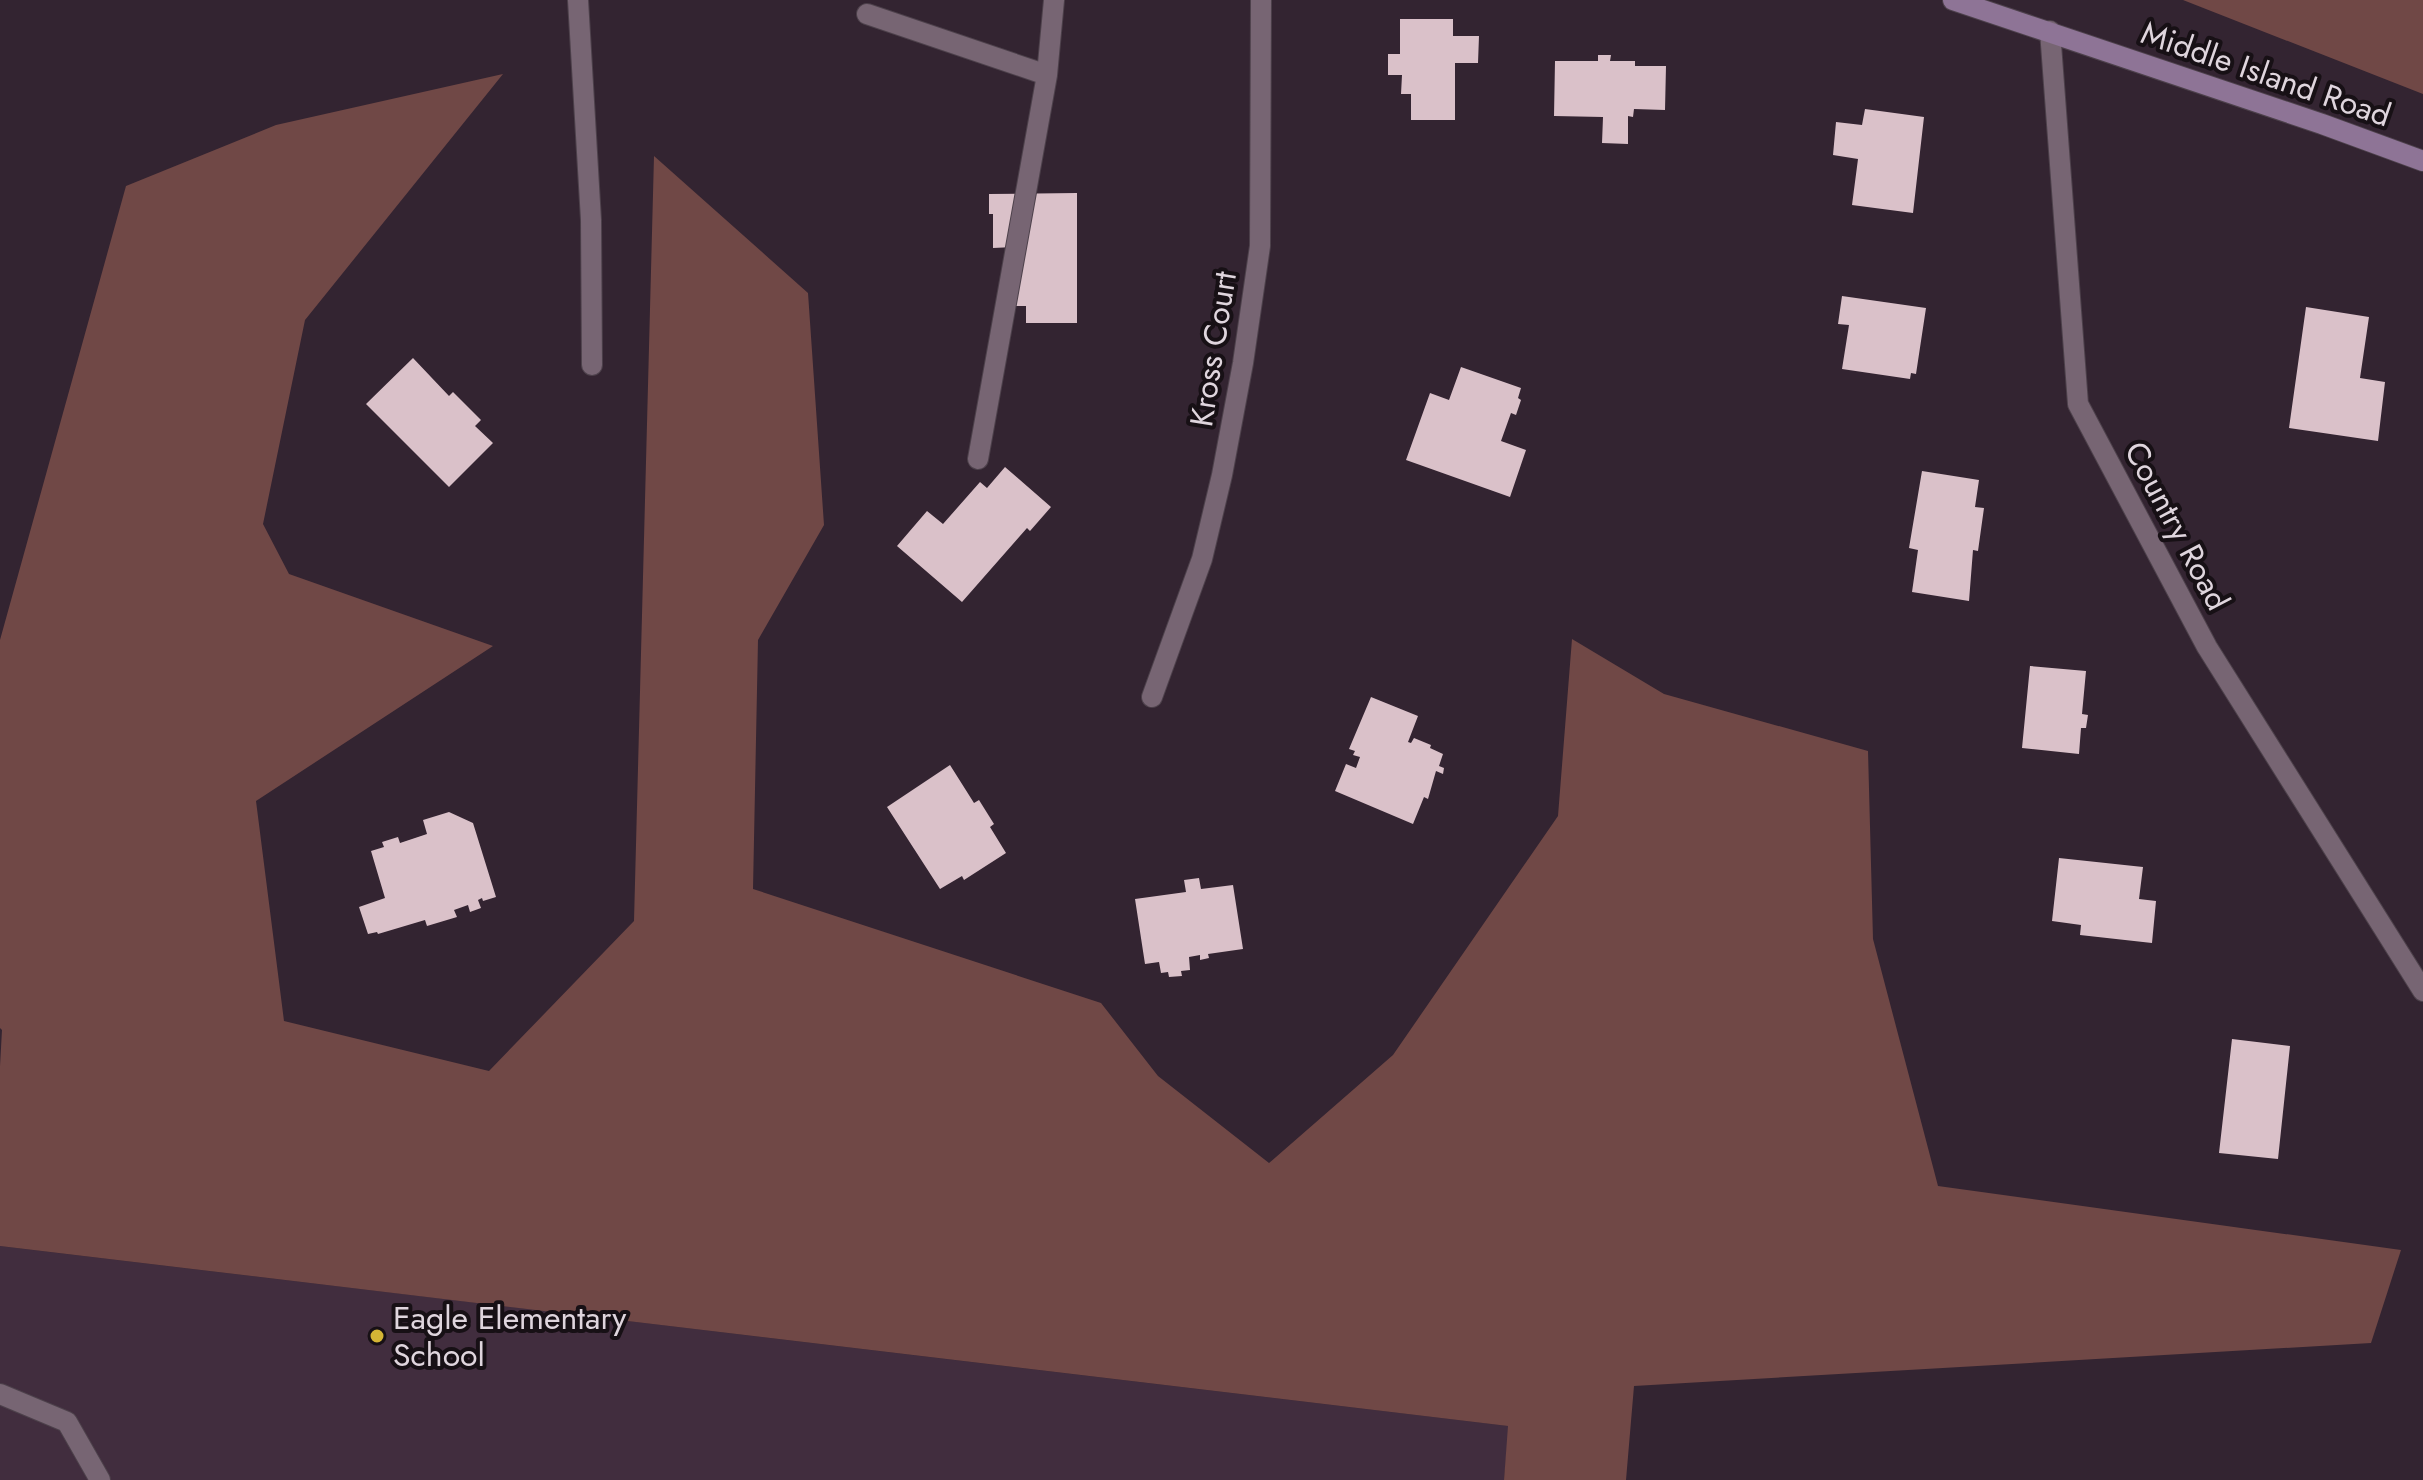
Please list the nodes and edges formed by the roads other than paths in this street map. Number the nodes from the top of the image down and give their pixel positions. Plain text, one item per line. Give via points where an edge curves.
1 (578, 0) edge
2 (1054, 0) edge
3 (1261, 0) edge
4 (1953, 0) edge
5 (867, 14) dead end
6 (2050, 31) junction
7 (1047, 75) junction
8 (2423, 161) edge
9 (592, 365) dead end
10 (978, 459) dead end
11 (1152, 697) dead end
12 (2423, 991) edge
13 (0, 1394) edge
14 (100, 1480) edge

1 - 9 street via 591,220
2 - 7 street
3 - 11 street, Kross Court via 1260,246 1243,363 1202,559
4 - 6 street, Middle Island Road
5 - 7 street
6 - 8 street, Middle Island Road
6 - 12 street, Country Road via 2078,404 2207,647
7 - 10 street
13 - 14 street via 67,1422

